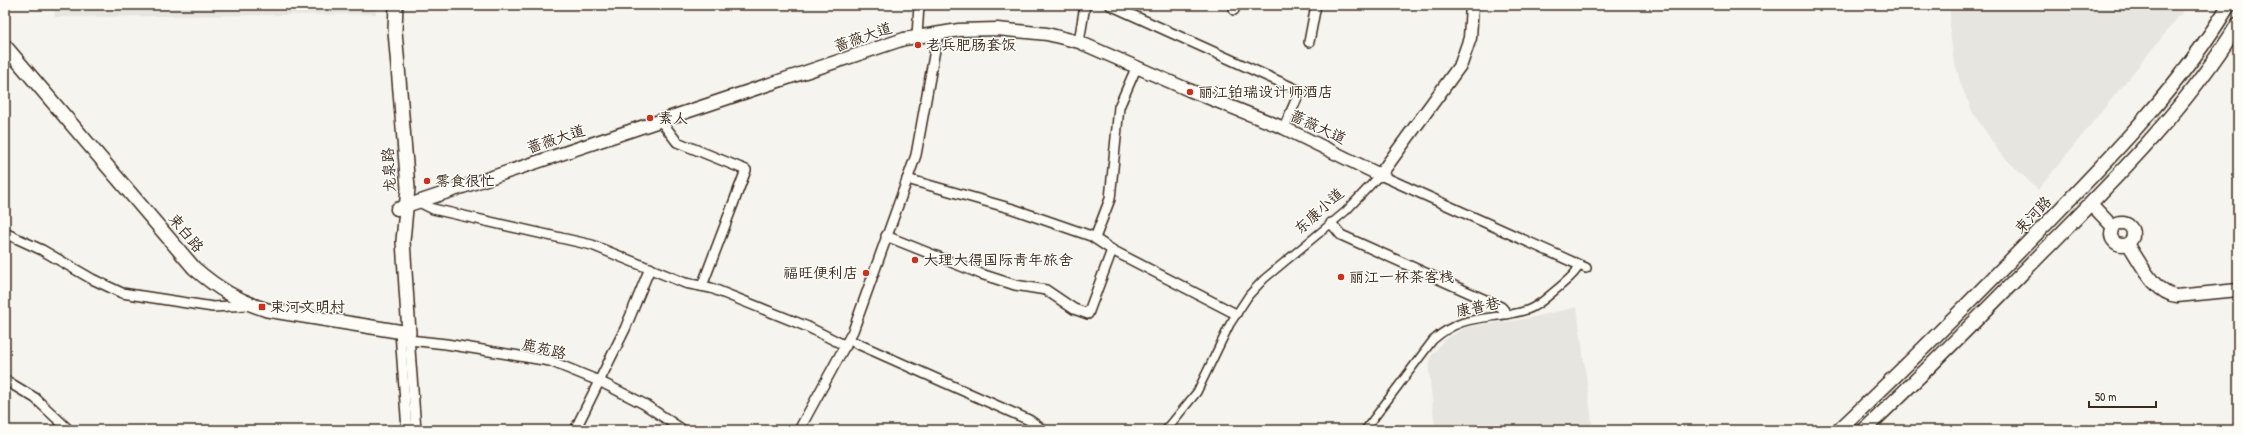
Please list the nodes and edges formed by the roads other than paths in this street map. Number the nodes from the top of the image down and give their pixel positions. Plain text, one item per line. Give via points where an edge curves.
1 (387, 5) edge
2 (396, 5) edge
3 (919, 5) edge
4 (1085, 5) edge
5 (1110, 5) edge
6 (1316, 5) edge
7 (1472, 5) edge
8 (2229, 5) edge
9 (2238, 24) edge
10 (938, 33) junction
11 (917, 36) junction
12 (1079, 42) junction
13 (1310, 42) dead end
14 (5, 46) edge
15 (1137, 66) junction
16 (661, 121) junction
17 (1284, 128) junction
18 (1380, 175) junction
19 (907, 179) junction
20 (419, 202) junction
21 (2091, 204) junction
22 (402, 207) junction
23 (1331, 223) junction
24 (2113, 227) junction
25 (5, 233) edge
26 (886, 236) junction
27 (1095, 238) junction
28 (2128, 244) junction
29 (1112, 250) junction
30 (1583, 266) joint
31 (650, 268) junction
32 (702, 286) junction
33 (2238, 290) edge
34 (248, 304) junction
35 (1236, 314) junction
36 (1508, 314) junction
37 (406, 335) junction
38 (847, 343) junction
39 (5, 380) edge
40 (599, 381) junction
41 (69, 430) edge
42 (407, 430) edge
43 (416, 430) edge
44 (575, 430) edge
45 (683, 430) edge
46 (799, 430) edge
47 (1043, 430) edge
48 (1166, 430) edge
49 (1365, 430) edge
50 (1839, 430) edge
51 (1864, 430) edge

1 - 22 main road, 龙泉路 via 386,31
2 - 22 main road, 龙泉路 via 395,31 408,188
3 - 11 street
4 - 12 street
5 - 17 street via 1300,91
6 - 13 street
7 - 18 street, 东康小道 via 1470,38 1461,64
8 - 50 main road, 束河路 via 2185,70 2116,154 1912,362
9 - 21 main road via 2180,106
10 - 11 street, 蔷薇大道
10 - 12 street, 蔷薇大道 via 981,29 1013,30 1047,34
10 - 19 street via 916,155
11 - 16 street, 蔷薇大道
12 - 15 street, 蔷薇大道
14 - 34 main road, 束白路 via 194,268 224,292
15 - 17 street, 蔷薇大道
15 - 27 street via 1119,107 1110,198
16 - 20 street, 蔷薇大道
16 - 32 street via 677,142 746,170
17 - 18 street, 蔷薇大道
18 - 23 street, 东康小道
18 - 30 street
19 - 26 street
19 - 27 street via 1013,208
20 - 22 street, 蔷薇大道
20 - 31 street via 433,209 592,245
21 - 24 street
21 - 51 main road via 1924,374
22 - 37 main road, 龙泉路
23 - 35 street, 东康小道 via 1264,278
23 - 36 street via 1341,235 1501,307
24 - 28 street via 2110,234 2113,242 2120,246
24 - 28 street via 2120,223 2131,227 2133,234
25 - 34 street via 122,293 213,307
26 - 29 street via 981,274 1015,285 1046,290 1074,309 1088,314
26 - 38 street
27 - 29 street
28 - 33 street via 2158,288 2167,294 2177,296
29 - 35 street
30 - 36 street, 康普巷 via 1538,304 1528,310
31 - 32 street via 685,283
31 - 40 street via 625,329
32 - 38 street
34 - 37 main road, 束白路 via 279,313
35 - 48 street, 东康小道 via 1203,383
36 - 49 street, 康普巷 via 1464,320 1444,330 1433,340
37 - 40 street, 鹿苑路 via 550,361
37 - 42 street
37 - 43 street
38 - 46 street
38 - 47 street via 1016,414
39 - 41 street via 35,398
40 - 44 street
40 - 45 street, 鹿苑路 via 644,404

